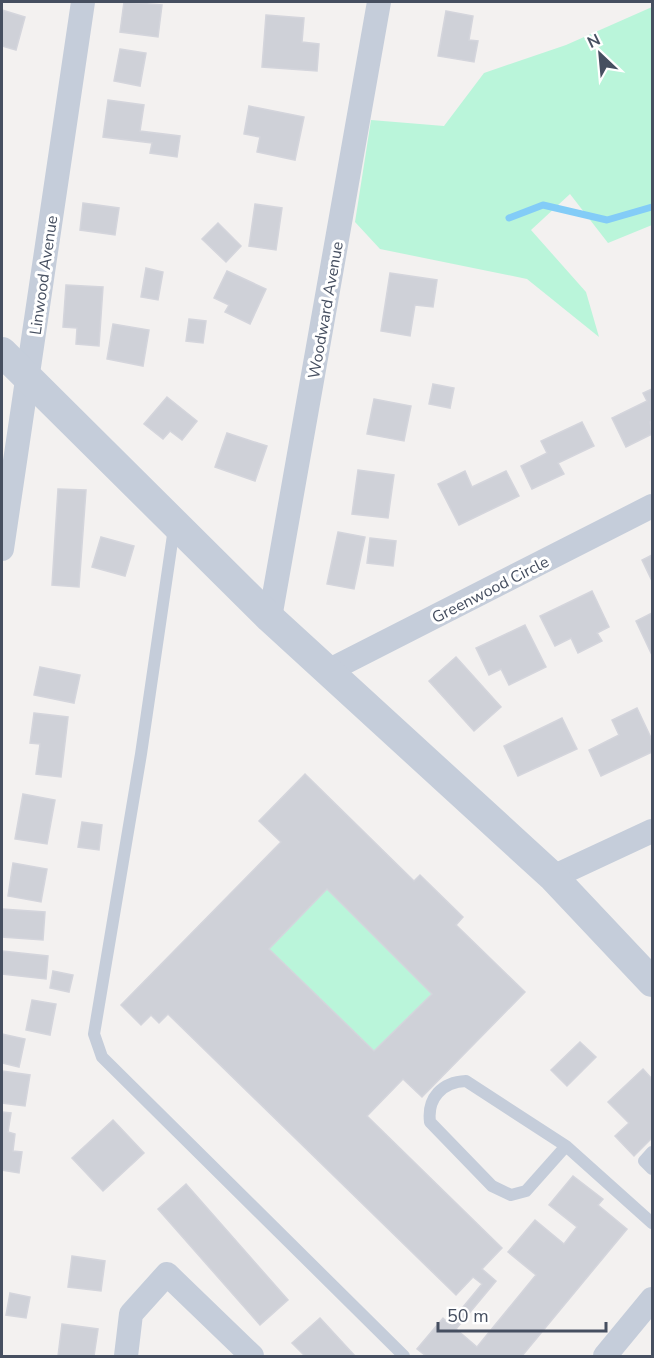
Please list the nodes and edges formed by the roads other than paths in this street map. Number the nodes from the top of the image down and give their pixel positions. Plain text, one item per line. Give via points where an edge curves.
1 (83, 2) edge
2 (379, 2) edge
3 (2, 352) edge
4 (28, 378) junction
5 (652, 506) edge
6 (175, 524) junction
7 (2, 549) edge
8 (270, 618) junction
9 (328, 671) junction
10 (652, 831) edge
11 (553, 877) junction
12 (652, 982) edge
13 (566, 1146) junction
14 (652, 1152) edge
15 (652, 1169) edge
16 (652, 1223) edge
17 (652, 1299) edge
18 (126, 1356) edge
19 (252, 1356) edge
20 (404, 1356) edge
21 (605, 1356) edge

1 - 4 street, Linwood Avenue
2 - 8 street, Woodward Avenue
3 - 4 street
4 - 6 street
4 - 7 street, Linwood Avenue
5 - 9 street, Greenwood Circle
6 - 8 street
6 - 20 lane via 94,1034 102,1057
8 - 9 street
9 - 11 street
10 - 11 street
11 - 12 street
13 - 13 lane via 466,1081 453,1082 436,1093 428,1109 430,1122 492,1186 511,1195 526,1191
13 - 16 lane
14 - 15 lane via 644,1161
17 - 21 street
18 - 19 street via 131,1314 167,1274

